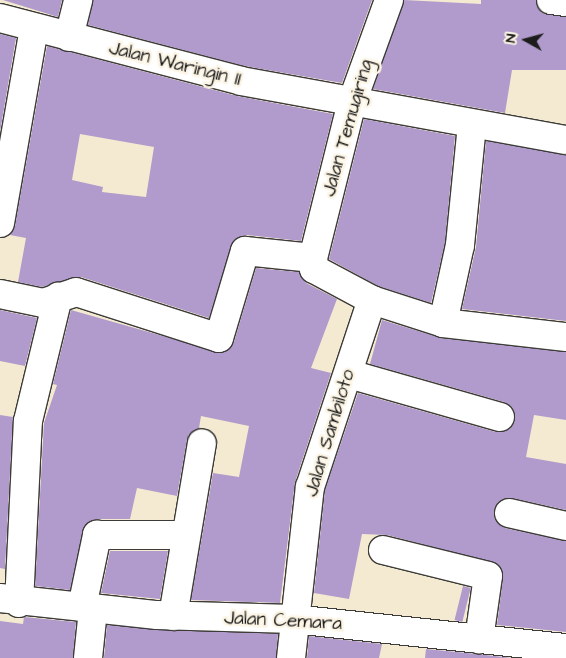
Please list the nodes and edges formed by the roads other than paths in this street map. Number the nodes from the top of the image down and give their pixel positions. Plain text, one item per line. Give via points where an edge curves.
1 (78, 0) edge
2 (389, 0) edge
3 (551, 0) edge
4 (566, 2) edge
5 (0, 18) edge
6 (34, 28) junction
7 (69, 37) junction
8 (352, 102) junction
9 (472, 125) junction
10 (566, 140) edge
11 (0, 223) edge
12 (313, 258) junction
13 (0, 294) edge
14 (58, 297) junction
15 (372, 300) junction
16 (443, 323) junction
17 (566, 337) edge
18 (349, 374) junction
19 (500, 416) dead end
20 (202, 443) dead end
21 (509, 513) dead end
22 (566, 526) edge
23 (186, 534) junction
24 (383, 550) dead end
25 (10, 600) edge
26 (88, 609) junction
27 (173, 616) junction
28 (293, 619) junction
29 (479, 639) junction
30 (566, 648) edge
31 (88, 658) edge
32 (291, 658) edge

1 - 7 street
2 - 8 street, Jalan Temugiring
3 - 4 street
5 - 6 street, Jalan Waringin II
6 - 7 street, Jalan Waringin II
6 - 11 street
7 - 8 street, Jalan Waringin II via 241,81
8 - 9 street, Jalan Waringin II
8 - 12 street, Jalan Temugiring
9 - 10 street, Jalan Waringin II
9 - 16 street via 460,245
12 - 14 street via 245,251 219,338 76,292
12 - 15 street via 320,276
13 - 14 street via 43,303
14 - 25 street via 28,420
15 - 16 street
15 - 18 street, Jalan Sambiloto
16 - 17 street
18 - 19 street
18 - 28 street, Jalan Sambiloto via 310,488
20 - 23 street
21 - 22 street
23 - 26 street via 97,535
23 - 27 street
24 - 29 street via 488,576
25 - 26 street, Jalan Cemara
26 - 27 street, Jalan Cemara
26 - 31 street
27 - 28 street, Jalan Cemara
28 - 29 street, Jalan Cemara
28 - 32 street, Jalan Sambiloto
29 - 30 street, Jalan Cemara

